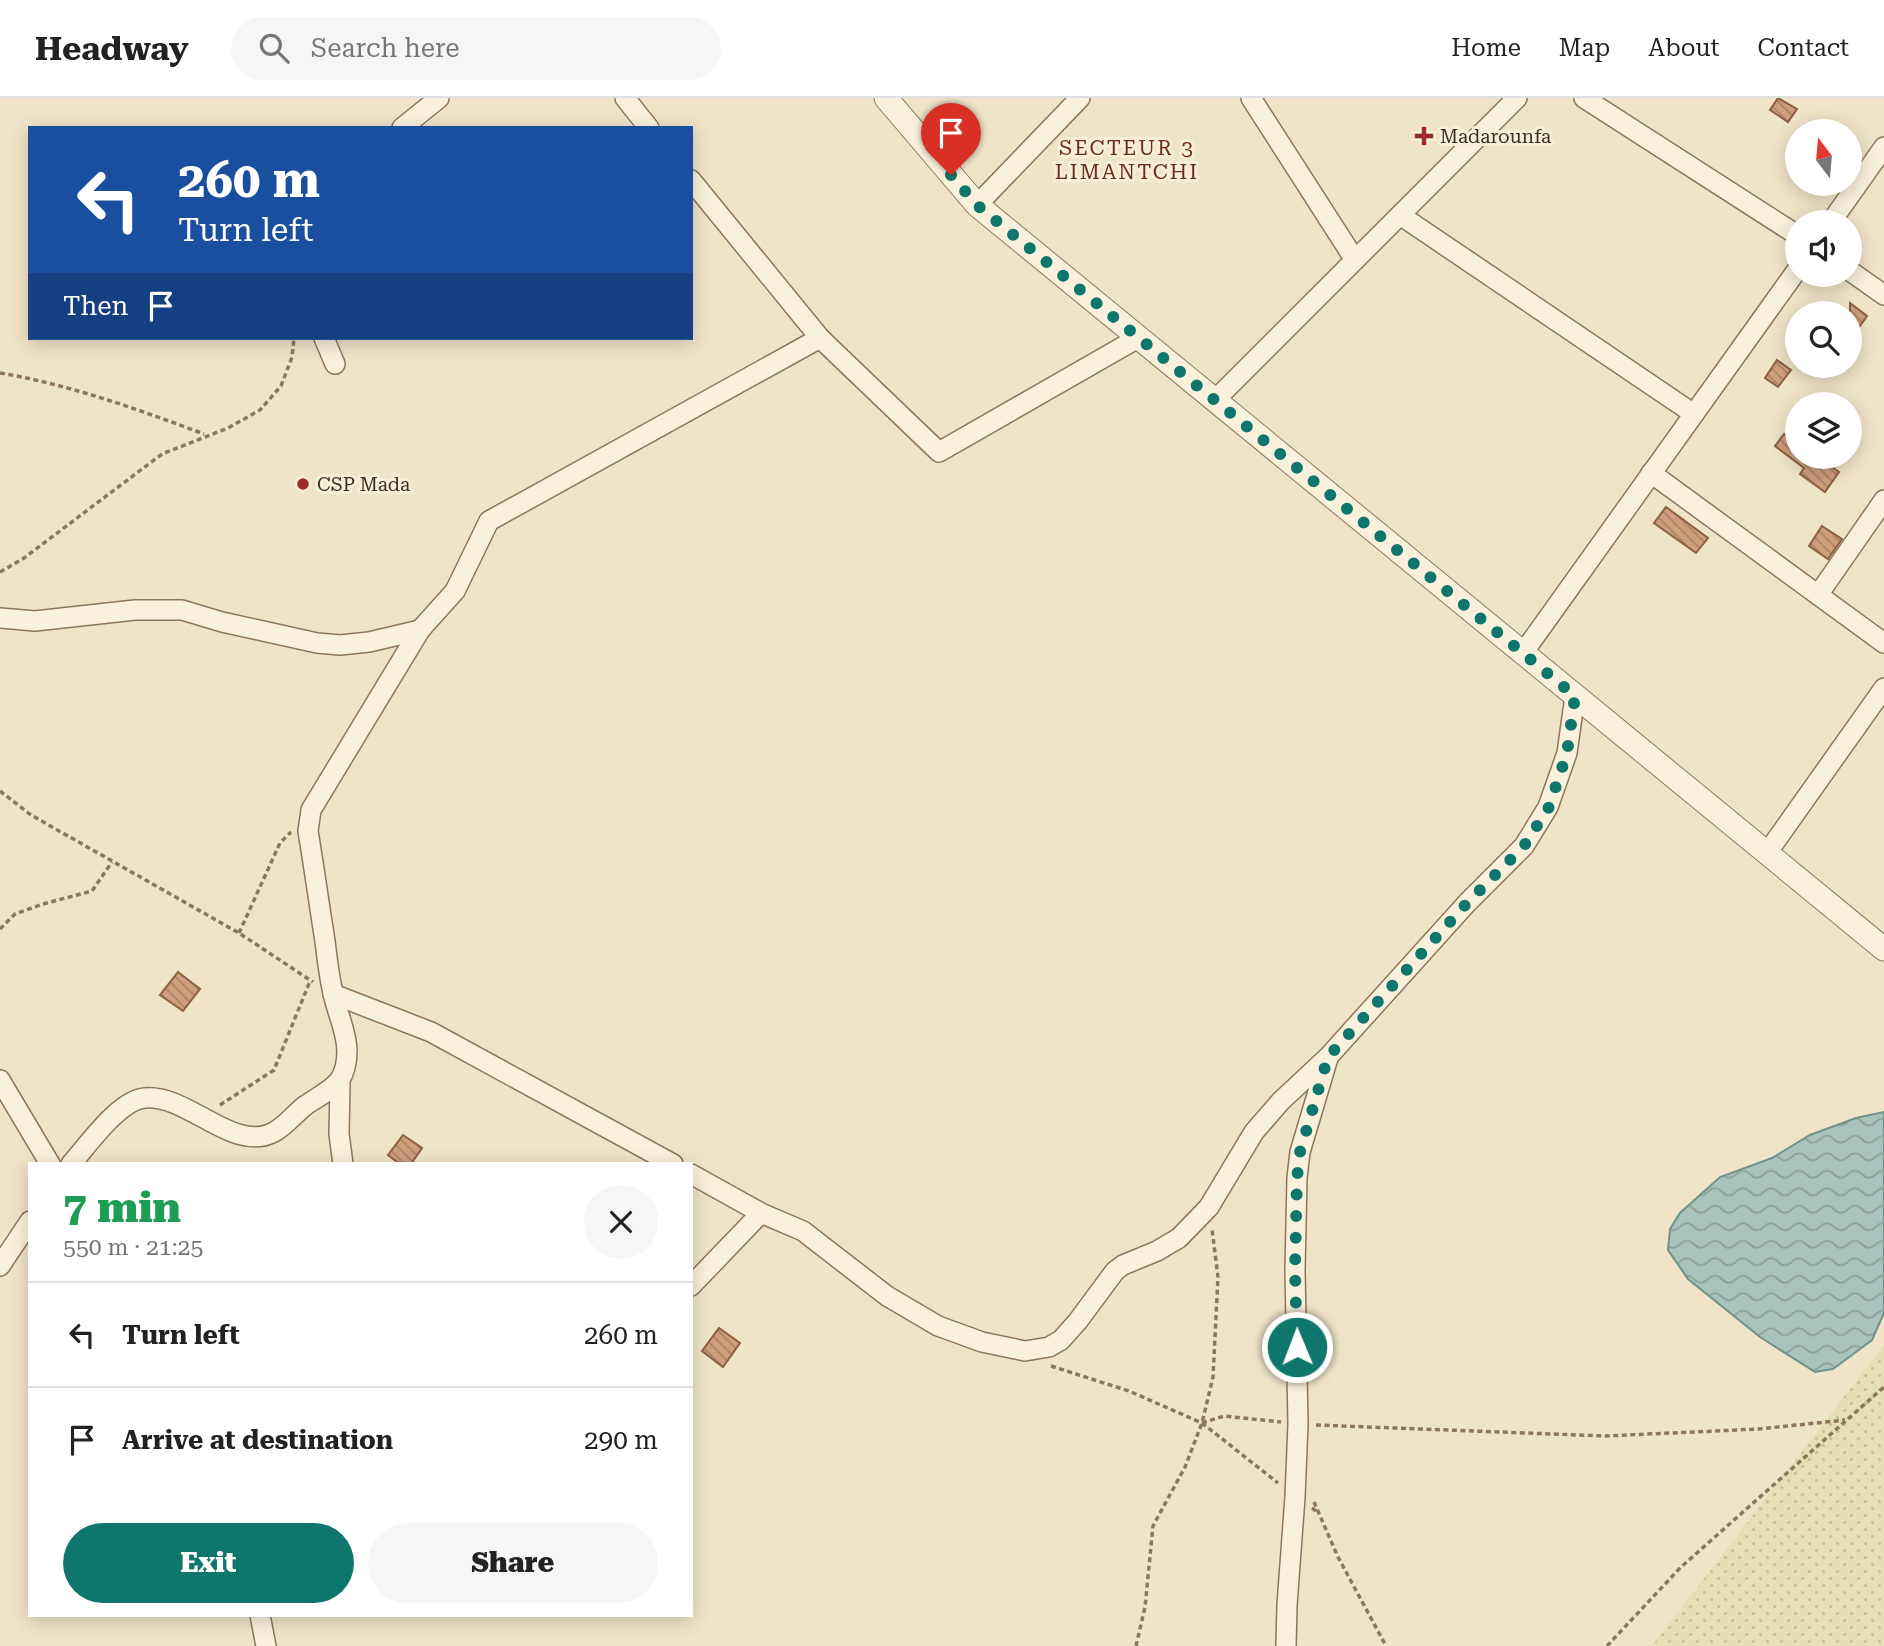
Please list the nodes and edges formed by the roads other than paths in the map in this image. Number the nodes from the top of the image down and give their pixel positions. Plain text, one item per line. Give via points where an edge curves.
1 (439, 98) edge
2 (625, 98) edge
3 (886, 98) edge
4 (1080, 98) edge
5 (1251, 98) edge
6 (1517, 98) edge
7 (1592, 100) edge
8 (404, 126) edge
9 (647, 126) edge
10 (1884, 148) edge
11 (693, 182) edge
12 (977, 205) junction
13 (1840, 210) edge
14 (1400, 215) junction
15 (1785, 227) edge
16 (1355, 260) junction
17 (1862, 279) edge
18 (1785, 287) edge
19 (1884, 295) edge
20 (820, 338) junction
21 (1139, 338) junction
22 (325, 340) edge
23 (335, 363) dead end
24 (1214, 401) junction
25 (1694, 414) junction
26 (1651, 473) junction
27 (1884, 500) edge
28 (1818, 595) junction
29 (0, 618) edge
30 (419, 630) junction
31 (1884, 643) edge
32 (1523, 653) junction
33 (1884, 688) edge
34 (1575, 696) junction
35 (1766, 853) junction
36 (1884, 949) edge
37 (333, 994) junction
38 (1328, 1057) junction
39 (0, 1080) edge
40 (340, 1083) junction
41 (49, 1162) edge
42 (73, 1162) edge
43 (343, 1162) edge
44 (669, 1162) edge
45 (693, 1175) edge
46 (761, 1213) junction
47 (28, 1223) edge
48 (0, 1266) edge
49 (693, 1284) edge
50 (260, 1617) edge
51 (266, 1646) edge
52 (1286, 1646) edge

1 - 8 street
2 - 9 street
3 - 12 street
4 - 12 street
5 - 16 street
6 - 14 street
7 - 15 street
10 - 13 street
11 - 20 street
12 - 21 street
14 - 16 street
14 - 25 street
16 - 24 street
17 - 19 street
18 - 25 street
20 - 21 street via 939,452
20 - 30 street via 489,521 455,591
21 - 24 street
22 - 23 street
24 - 32 street
25 - 26 street
26 - 28 street
26 - 32 street
27 - 28 street
28 - 31 street
29 - 30 street via 35,621 135,610 182,610 340,645
30 - 37 street via 311,810 308,831
32 - 34 street
33 - 35 street
34 - 35 street
34 - 38 street via 1567,753 1549,807 1524,846
35 - 36 street
37 - 40 street via 347,1050
37 - 44 street via 431,1032
38 - 46 street via 1254,1132 1209,1207 1179,1238 1115,1271 1078,1321 1049,1347 1025,1351 938,1326 887,1296 803,1231
38 - 52 street via 1300,1152 1297,1178 1298,1424 1305,1499 1287,1605
39 - 41 street
40 - 42 street via 272,1134 258,1136 238,1135 157,1098 132,1101
40 - 43 street
45 - 46 street
46 - 49 street
47 - 48 street
50 - 51 street

